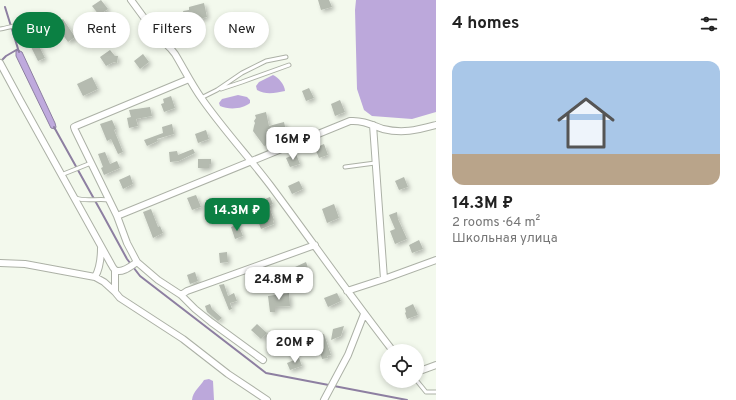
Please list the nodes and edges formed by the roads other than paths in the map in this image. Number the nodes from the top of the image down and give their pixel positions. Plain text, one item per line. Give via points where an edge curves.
1 (131, 0) edge
2 (12, 27) edge
3 (0, 29) edge
4 (286, 57) dead end
5 (0, 63) edge
6 (289, 65) dead end
7 (189, 79) junction
8 (217, 90) junction
9 (201, 98) junction
10 (373, 125) junction
11 (436, 125) edge
12 (252, 161) junction
13 (91, 163) junction
14 (375, 163) junction
15 (345, 167) dead end
16 (61, 175) junction
17 (72, 196) junction
18 (109, 200) junction
19 (117, 216) junction
20 (315, 245) junction
21 (101, 247) junction
22 (436, 260) edge
23 (137, 262) junction
24 (0, 263) edge
25 (115, 270) junction
26 (95, 277) junction
27 (384, 279) junction
28 (347, 291) junction
29 (115, 292) junction
30 (181, 295) junction
31 (364, 314) junction
32 (388, 344) edge
33 (263, 360) dead end
34 (436, 365) edge
35 (424, 369) edge
36 (423, 388) edge
37 (436, 392) edge
38 (267, 400) edge
39 (324, 400) edge

1 - 7 street via 156,34 176,54
2 - 3 lane
4 - 8 lane via 266,61
5 - 16 street
6 - 8 lane
7 - 9 street
7 - 13 street via 74,127
8 - 9 lane
9 - 12 street
10 - 11 street via 402,132
10 - 12 street via 350,122
10 - 14 street
12 - 19 street
12 - 20 street
13 - 16 lane
13 - 18 street
14 - 15 lane
14 - 27 street
16 - 17 street
17 - 18 lane via 81,200
17 - 21 street
18 - 19 street
19 - 23 street
20 - 28 street
20 - 30 street
21 - 25 street
21 - 26 street via 101,259
22 - 27 street
23 - 25 street via 126,270
23 - 30 street
24 - 26 street via 25,264
25 - 29 street
26 - 29 street
27 - 28 street
28 - 31 street
29 - 38 street
30 - 33 street via 210,322
31 - 32 street
31 - 39 street via 348,355
34 - 35 street
36 - 37 lane via 426,392

